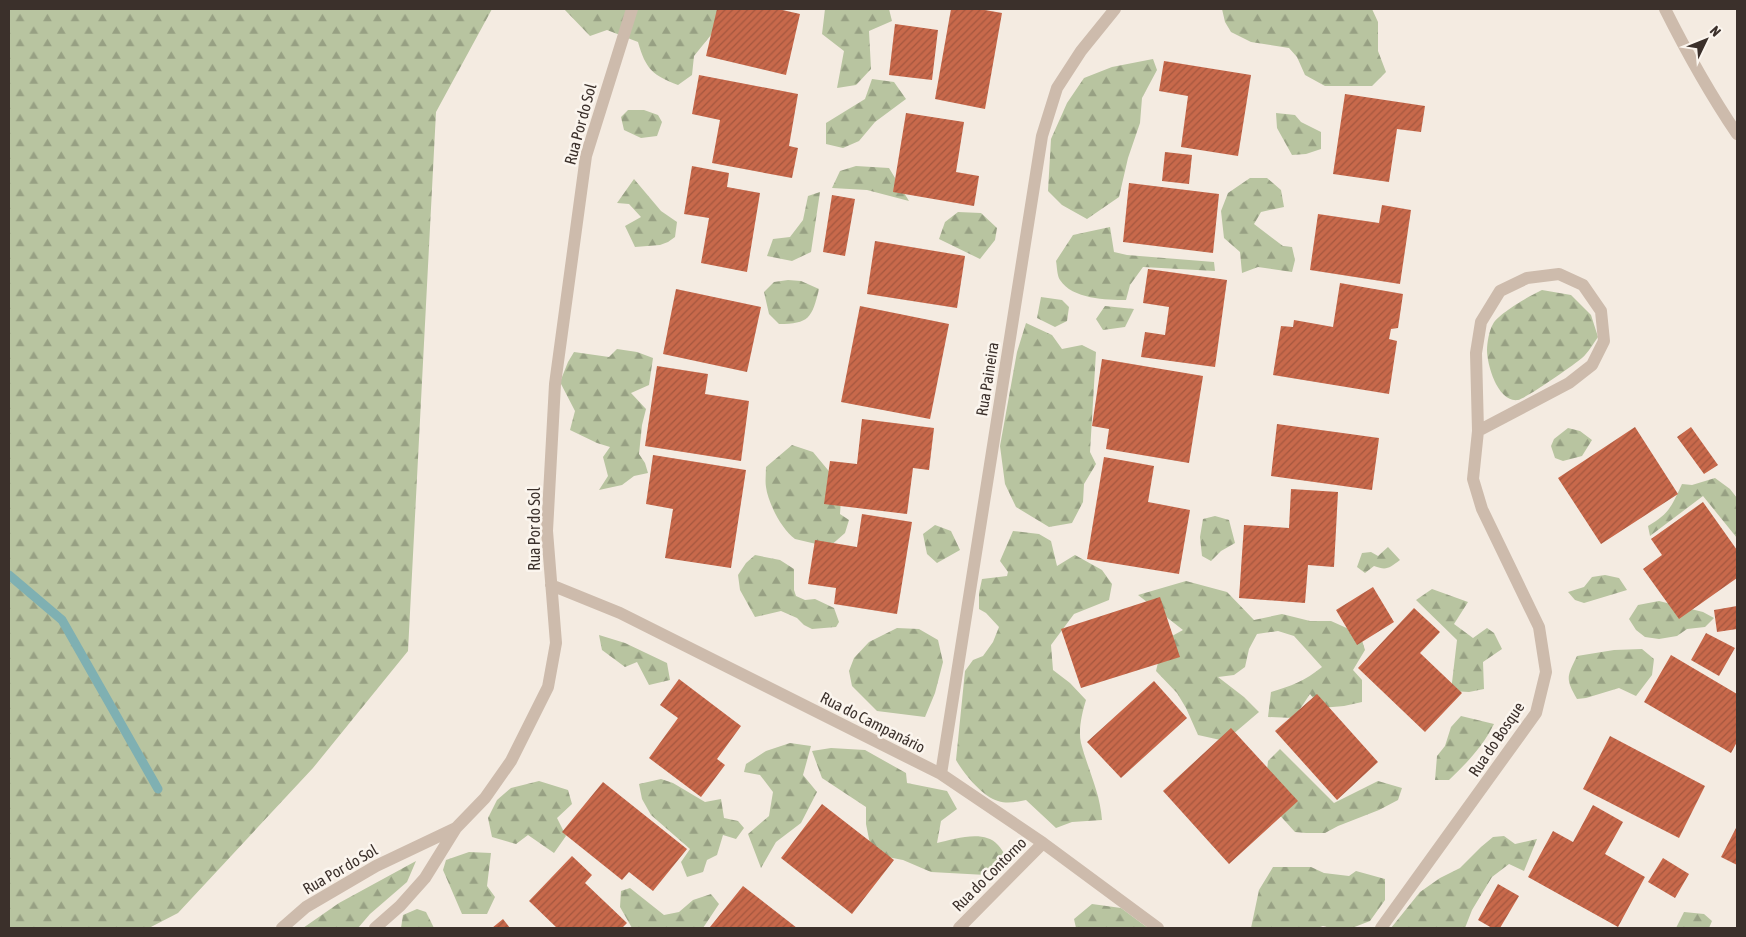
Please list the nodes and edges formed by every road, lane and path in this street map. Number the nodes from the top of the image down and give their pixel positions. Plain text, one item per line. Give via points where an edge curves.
1 (632, 9) edge
2 (1115, 9) edge
3 (1665, 9) edge
4 (1737, 134) edge
5 (1478, 431) junction
6 (550, 585) junction
7 (941, 774) junction
8 (456, 828) junction
9 (1043, 843) junction
10 (282, 928) edge
11 (375, 928) edge
12 (958, 928) edge
13 (1158, 928) edge
14 (1381, 928) edge

1 - 6 street, Rua Por do Sol via 586,156 555,384 546,532
2 - 7 street, Rua Paineira via 1081,51 1057,88 1042,136
3 - 4 street via 1714,100
5 - 5 street, Rua do Bosque via 1477,345 1481,322 1500,291 1527,278 1559,274 1583,285 1602,311 1604,341 1592,365 1569,383
5 - 14 street, Rua do Bosque via 1473,479 1482,509 1539,627 1546,672 1536,713
6 - 7 street, Rua do Campanário via 620,613
6 - 8 street, Rua Por do Sol via 556,643 548,686 512,761 485,798
7 - 9 street, Rua do Campanário
8 - 10 street, Rua Por do Sol via 376,866 306,907
8 - 11 street via 425,878
9 - 12 street, Rua do Contorno
9 - 13 street, Rua do Campanário

